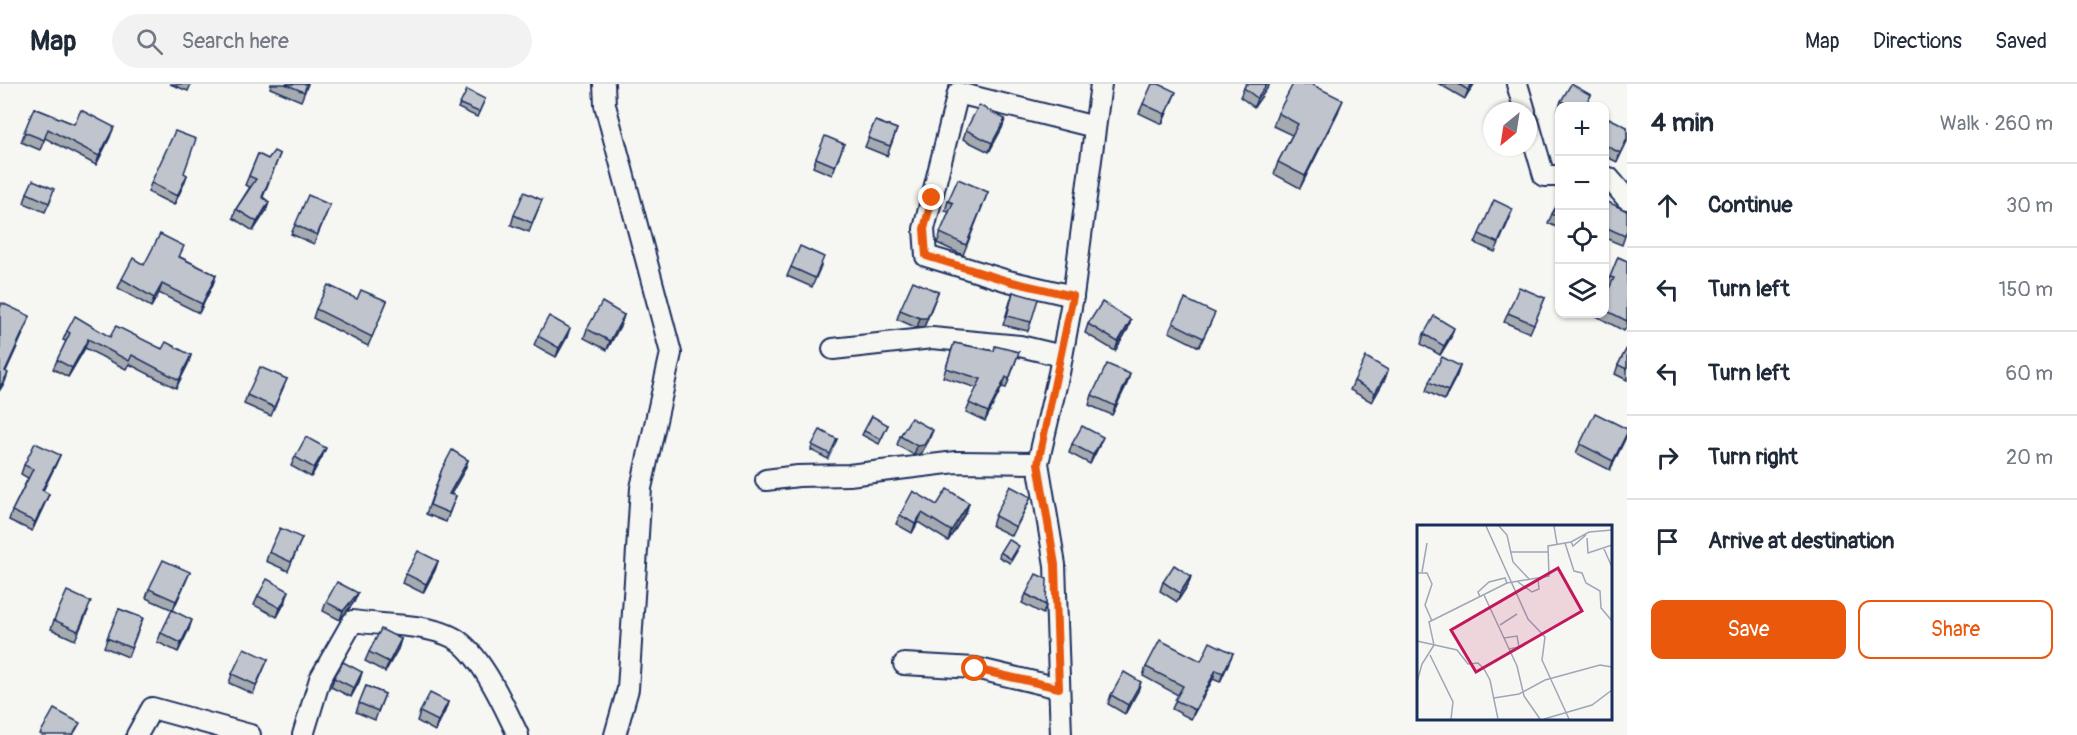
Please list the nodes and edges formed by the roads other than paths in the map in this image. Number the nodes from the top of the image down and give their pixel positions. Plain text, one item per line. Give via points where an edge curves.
1 (604, 84) edge
2 (1101, 84) edge
3 (1517, 84) edge
4 (1522, 102) edge
5 (1095, 127) junction
6 (1537, 152) edge
7 (1555, 176) edge
8 (1609, 178) edge
9 (1627, 199) edge
10 (1073, 296) junction
11 (833, 349) dead end
12 (1062, 356) junction
13 (1038, 463) junction
14 (766, 480) dead end
15 (904, 664) dead end
16 (1059, 688) junction
17 (137, 735) edge
18 (250, 735) edge
19 (303, 735) edge
20 (518, 735) edge
21 (615, 735) edge
22 (1061, 735) edge

1 - 21 street via 605,105 671,353 641,488 628,689
2 - 5 street
3 - 4 street
5 - 10 street
5 - 10 street via 958,93 924,229 926,256
6 - 7 street via 1544,176
8 - 9 street
10 - 12 street
11 - 12 street via 932,338 1020,346
12 - 13 street
13 - 14 street via 956,462 849,476
13 - 16 street via 1055,565
15 - 16 street via 975,669
16 - 22 street
17 - 18 street via 152,708
19 - 20 street via 320,679 353,621 430,630 455,638 477,660

